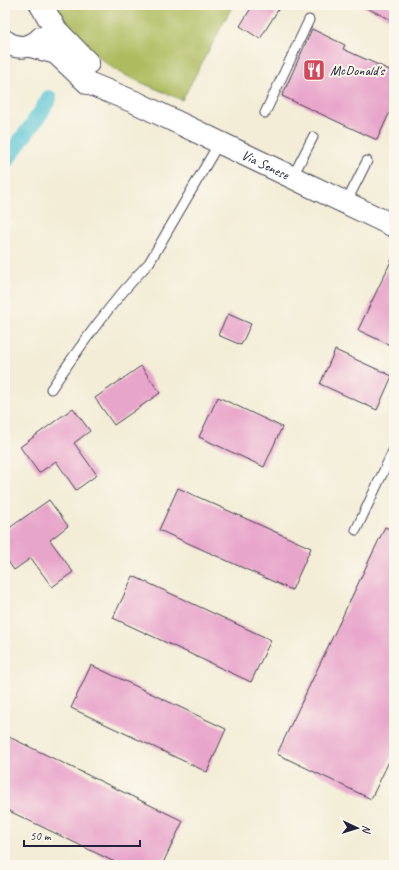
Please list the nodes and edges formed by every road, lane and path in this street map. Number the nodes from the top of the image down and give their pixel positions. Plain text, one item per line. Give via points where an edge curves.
1 (43, 9) edge
2 (309, 20) dead end
3 (5, 41) edge
4 (30, 46) junction
5 (136, 103) junction
6 (265, 112) dead end
7 (312, 137) dead end
8 (219, 143) junction
9 (367, 161) dead end
10 (292, 178) junction
11 (346, 203) junction
12 (394, 226) edge
13 (51, 389) dead end
14 (394, 449) edge
15 (356, 530) dead end

1 - 4 main road, Via Senese via 47,21 43,36
1 - 5 main road, Via Senese via 56,30 72,48
2 - 6 lane
3 - 4 main road, Via Senese via 14,46
4 - 5 main road, Via Senese via 56,53 88,83
5 - 8 main road, Via Senese
7 - 10 lane
8 - 10 main road, Via Senese
8 - 13 lane via 149,262 77,351
9 - 11 lane
10 - 11 main road, Via Senese
11 - 12 main road, Via Senese
14 - 15 lane

